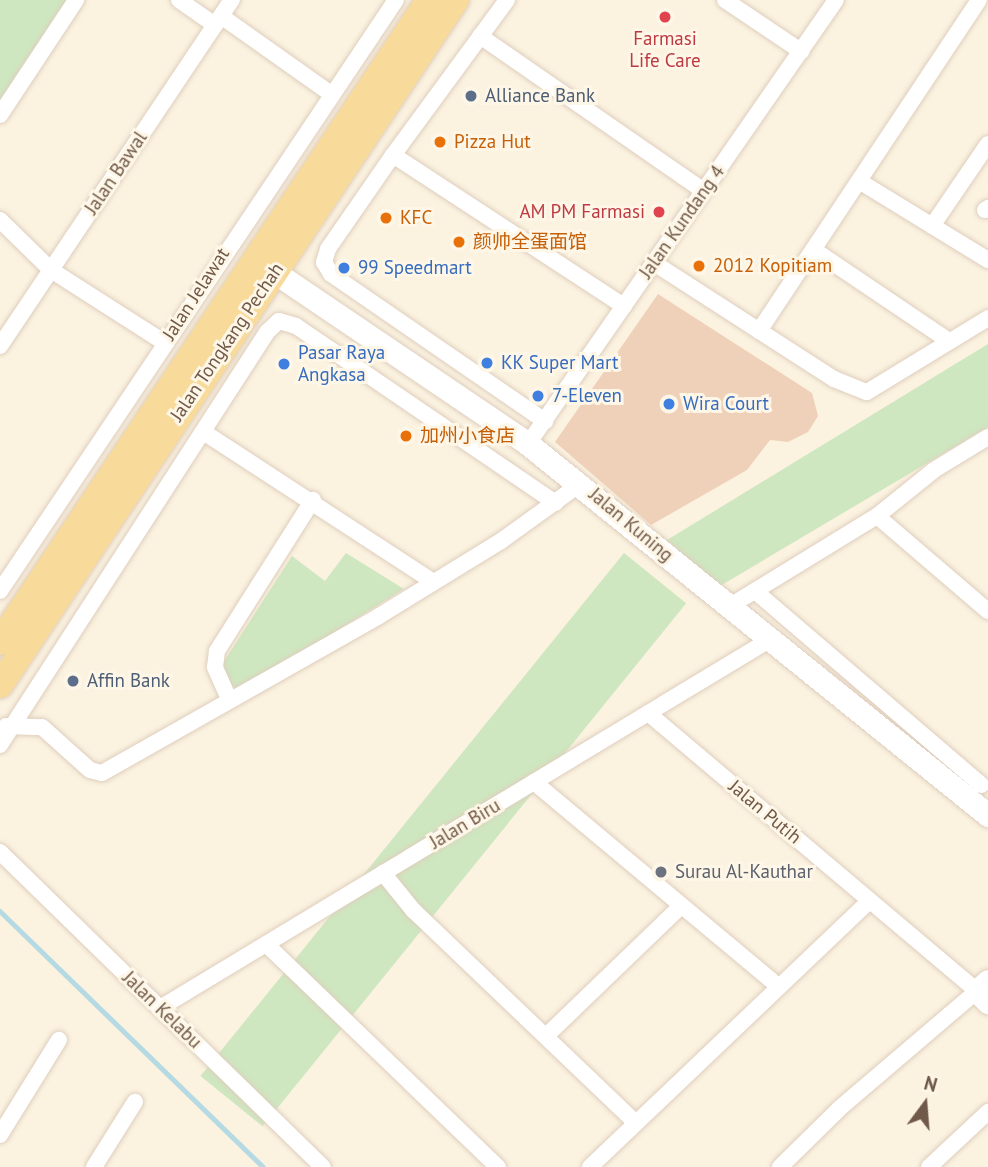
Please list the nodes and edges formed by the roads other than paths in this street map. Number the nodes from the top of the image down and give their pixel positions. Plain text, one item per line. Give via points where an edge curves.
1 (76, 0) edge
2 (179, 0) edge
3 (232, 0) edge
4 (396, 0) edge
5 (429, 0) edge
6 (456, 0) edge
7 (507, 0) edge
8 (725, 0) edge
9 (836, 0) edge
10 (979, 0) edge
11 (218, 20) junction
12 (480, 36) junction
13 (801, 51) junction
14 (331, 94) junction
15 (0, 115) edge
16 (988, 144) edge
17 (393, 155) junction
18 (859, 181) junction
19 (704, 191) junction
20 (0, 220) edge
21 (932, 226) junction
22 (814, 250) junction
23 (988, 260) edge
24 (654, 263) junction
25 (265, 265) junction
26 (51, 270) junction
27 (624, 306) junction
28 (988, 318) edge
29 (759, 331) junction
30 (948, 341) junction
31 (164, 343) junction
32 (0, 346) edge
33 (545, 421) junction
34 (205, 433) junction
35 (988, 437) edge
36 (528, 444) junction
37 (580, 484) junction
38 (313, 500) junction
39 (555, 503) junction
40 (877, 516) junction
41 (434, 582) junction
42 (0, 591) edge
43 (755, 591) junction
44 (730, 606) junction
45 (988, 611) edge
46 (769, 640) junction
47 (0, 642) edge
48 (0, 685) edge
49 (229, 699) junction
50 (648, 713) junction
51 (6, 726) edge
52 (0, 745) edge
53 (534, 782) junction
54 (979, 787) edge
55 (988, 815) edge
56 (0, 852) edge
57 (383, 873) junction
58 (869, 901) junction
59 (681, 906) junction
60 (266, 944) junction
61 (779, 987) junction
62 (984, 991) edge
63 (160, 1008) junction
64 (546, 1036) junction
65 (59, 1040) dead end
66 (135, 1102) dead end
67 (988, 1112) edge
68 (636, 1123) junction
69 (1, 1132) edge
70 (94, 1167) edge
71 (323, 1167) edge
72 (498, 1167) edge
73 (590, 1167) edge
74 (780, 1167) edge
75 (929, 1167) edge

1 - 15 street
2 - 11 street
3 - 11 street, Jalan Bawal
4 - 14 street, Jalan Jelawat
5 - 25 main road, Jalan Tongkang Pechah
6 - 25 main road, Jalan Tongkang Pechah
7 - 12 street
8 - 13 street
9 - 13 street, Jalan Kundang 4
10 - 18 street
11 - 14 street
11 - 26 street, Jalan Bawal
12 - 17 street
12 - 19 street
13 - 19 street, Jalan Kundang 4
14 - 31 street, Jalan Jelawat
16 - 21 street
17 - 27 street
17 - 33 street via 328,249 324,262 331,274
18 - 21 street
18 - 22 street
19 - 24 street, Jalan Kundang 4
20 - 26 street
21 - 23 street
22 - 29 street
22 - 30 street
24 - 27 street, Jalan Kundang 4
24 - 29 street
25 - 36 street, Jalan Kuning
25 - 47 main road, Jalan Tongkang Pechah
25 - 48 main road, Jalan Tongkang Pechah
26 - 31 street
26 - 32 street, Jalan Bawal
27 - 33 street, Jalan Kundang 4
28 - 30 street
29 - 30 street via 834,379 867,392
31 - 42 street, Jalan Jelawat
33 - 36 street, Jalan Kundang 4
34 - 38 street
34 - 39 street via 267,332 274,324 285,322
34 - 51 street
35 - 40 street via 933,470
36 - 37 street, Jalan Kuning
37 - 39 street
37 - 44 street, Jalan Kuning
38 - 41 street
38 - 49 street via 217,651 215,667
39 - 41 street
40 - 43 street
40 - 45 street
41 - 49 street
43 - 44 street
43 - 54 street
44 - 46 street, Jalan Kuning
46 - 50 street, Jalan Biru
46 - 54 street, Jalan Kuning
49 - 51 street via 102,773 90,770 42,727
50 - 53 street, Jalan Biru
50 - 58 street, Jalan Putih
51 - 52 street
53 - 57 street, Jalan Biru
53 - 59 street
54 - 55 street, Jalan Kuning
56 - 63 street, Jalan Kelabu
57 - 60 street, Jalan Biru
57 - 64 street via 413,910
58 - 61 street
58 - 62 street, Jalan Putih
59 - 61 street
59 - 64 street
60 - 63 street, Jalan Biru
60 - 72 street
61 - 68 street
62 - 74 street via 839,1109
63 - 71 street, Jalan Kelabu
64 - 68 street
65 - 69 street
66 - 70 street
67 - 75 street
68 - 73 street

